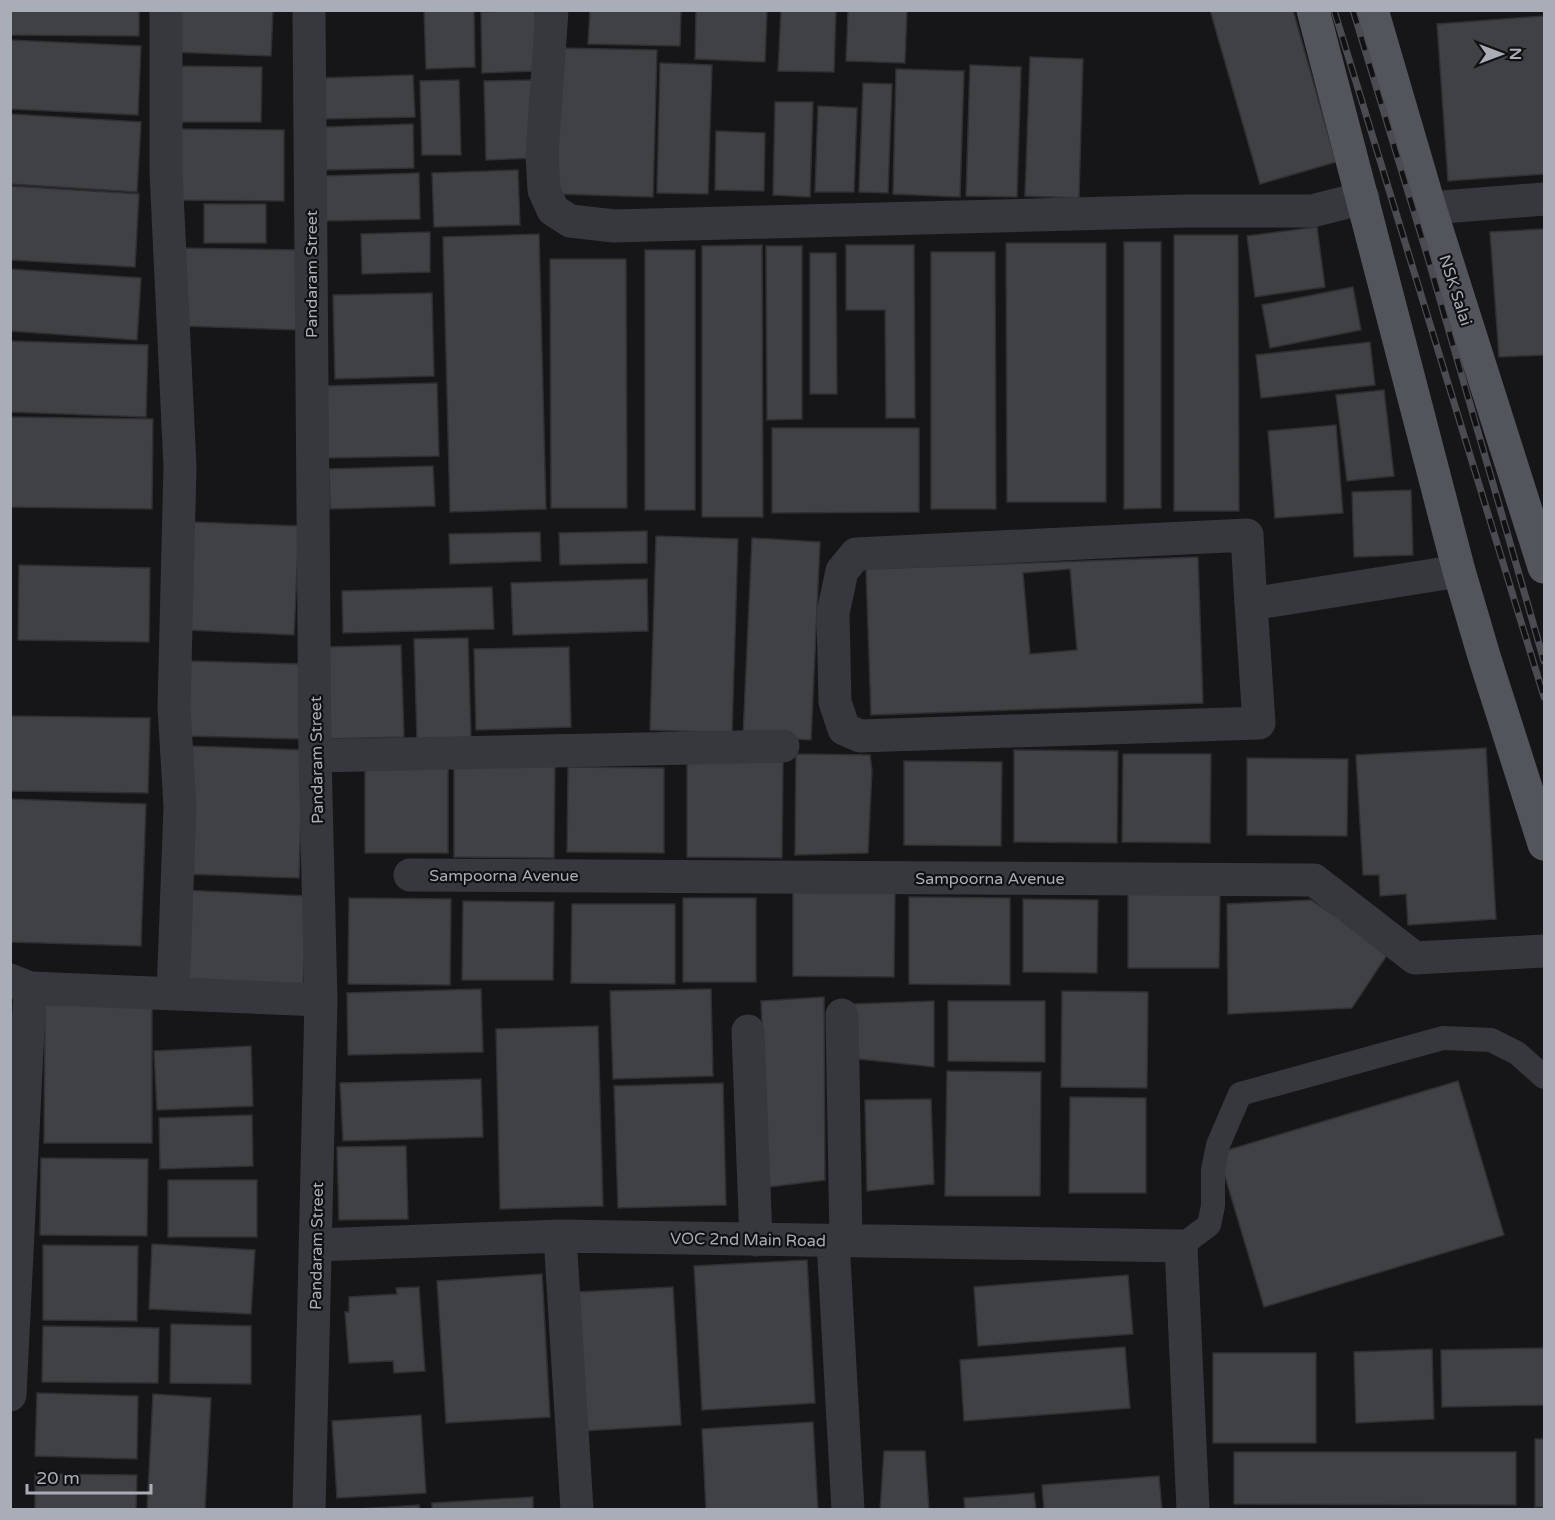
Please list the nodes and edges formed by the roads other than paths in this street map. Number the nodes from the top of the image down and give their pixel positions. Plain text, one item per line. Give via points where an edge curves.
1 (166, 10) edge
2 (309, 10) edge
3 (552, 10) edge
4 (1313, 10) edge
5 (1372, 10) edge
6 (1363, 198) junction
7 (1545, 199) edge
8 (1430, 208) junction
9 (1545, 567) edge
10 (1459, 571) junction
11 (1251, 604) junction
12 (783, 746) dead end
13 (315, 756) junction
14 (1545, 844) edge
15 (410, 875) dead end
16 (1545, 951) edge
17 (20, 984) edge
18 (173, 994) junction
19 (321, 1000) junction
20 (842, 1016) dead end
21 (747, 1031) dead end
22 (1545, 1077) edge
23 (560, 1236) junction
24 (756, 1240) junction
25 (839, 1241) junction
26 (316, 1245) junction
27 (1181, 1246) junction
28 (10, 1395) edge
29 (309, 1509) edge
30 (577, 1509) edge
31 (848, 1509) edge
32 (1193, 1509) edge

1 - 18 street via 166,172 180,467 174,707 180,807
2 - 13 street, Pandaram Street
3 - 6 street via 542,155 544,190 553,210 570,221 614,226 1312,211
4 - 6 main road
5 - 8 main road, NSK Salai
6 - 10 main road
7 - 8 street
8 - 9 main road, NSK Salai
10 - 11 street
10 - 14 main road
11 - 11 street via 1247,535 856,554 842,571 833,613 835,702 844,729 860,736 1259,723
12 - 13 street
13 - 19 street, Pandaram Street
15 - 16 street, Sampoorna Avenue via 1314,880 1415,958
17 - 18 street
17 - 28 street
18 - 19 street
19 - 26 street, Pandaram Street
20 - 25 street
21 - 24 street
22 - 27 lane via 1517,1053 1491,1040 1443,1038 1240,1094 1218,1145 1209,1225
23 - 24 street, VOC 2nd Main Road
23 - 26 street, VOC 2nd Main Road
23 - 30 street
24 - 25 street, VOC 2nd Main Road
25 - 27 street, VOC 2nd Main Road
25 - 31 street
26 - 29 street, Pandaram Street
27 - 32 street

